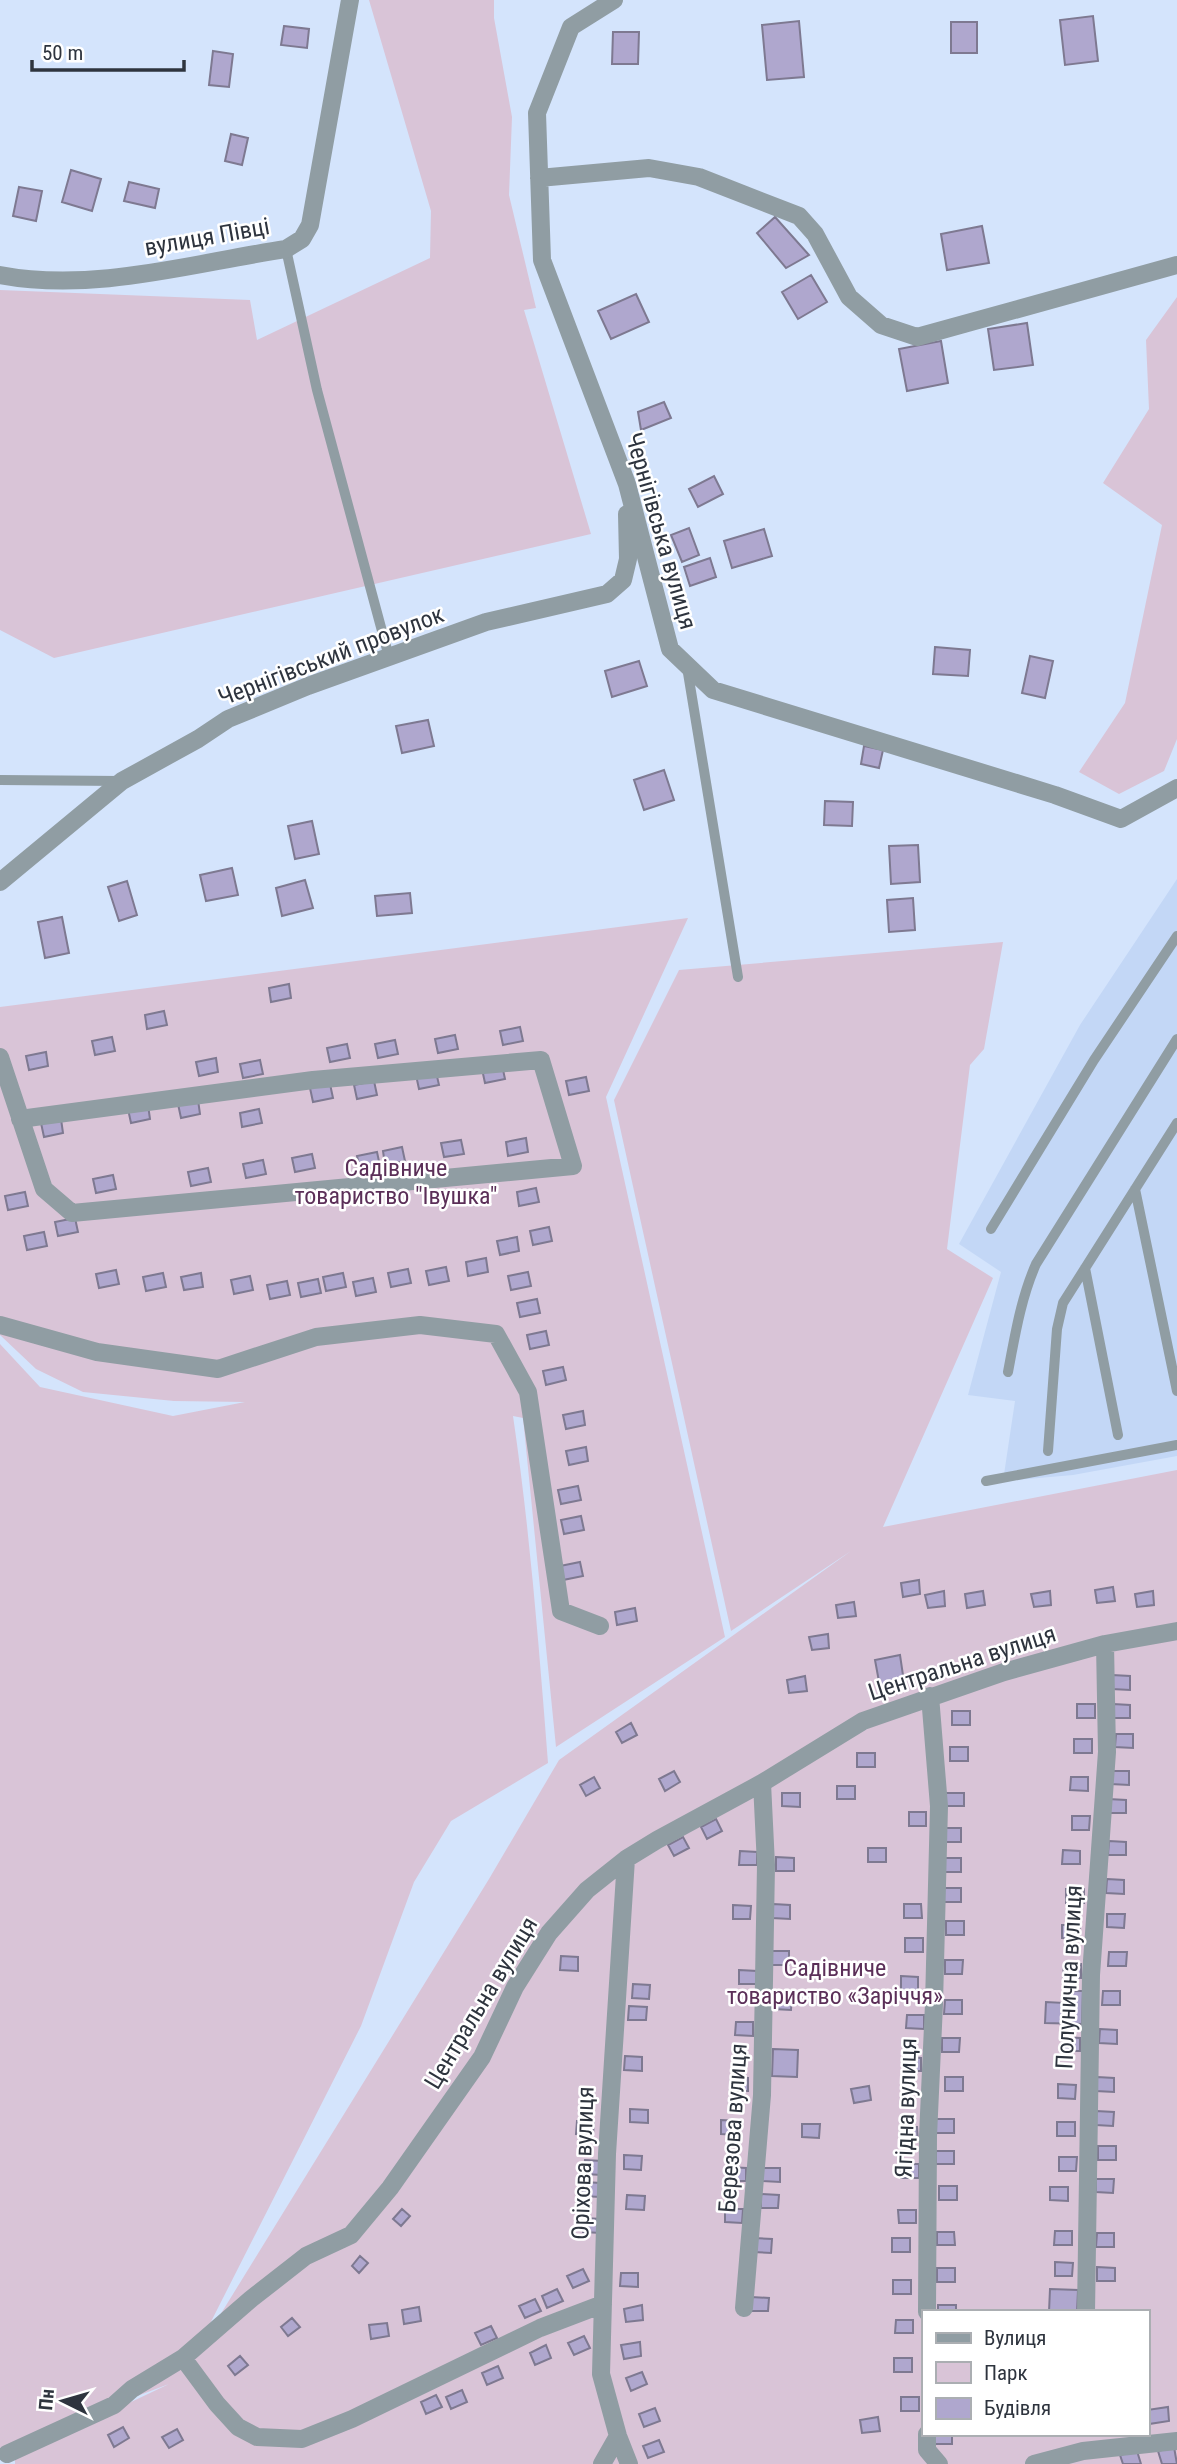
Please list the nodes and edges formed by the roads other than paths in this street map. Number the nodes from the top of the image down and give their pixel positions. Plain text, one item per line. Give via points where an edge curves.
1 (350, 0) edge
2 (614, 0) edge
3 (539, 178) junction
4 (286, 249) junction
5 (1177, 265) edge
6 (0, 275) edge
7 (627, 484) junction
8 (389, 657) junction
9 (686, 663) junction
10 (0, 780) edge
11 (122, 781) junction
12 (1177, 788) edge
13 (0, 882) edge
14 (1177, 936) edge
15 (738, 977) dead end
16 (1177, 1039) edge
17 (0, 1057) edge
18 (20, 1119) junction
19 (1177, 1123) edge
20 (1135, 1189) junction
21 (991, 1229) dead end
22 (1085, 1268) junction
23 (0, 1325) edge
24 (1008, 1372) dead end
25 (1177, 1391) edge
26 (1118, 1435) dead end
27 (1177, 1445) edge
28 (1048, 1451) dead end
29 (986, 1480) dead end
30 (600, 1626) dead end
31 (1177, 1631) edge
32 (1105, 1644) junction
33 (930, 1696) junction
34 (762, 1783) junction
35 (626, 1859) junction
36 (603, 2304) junction
37 (744, 2308) dead end
38 (927, 2310) edge
39 (1086, 2310) edge
40 (183, 2358) junction
41 (618, 2436) junction
42 (927, 2436) edge
43 (1177, 2441) edge
44 (1083, 2442) edge
45 (8, 2459) edge
46 (602, 2464) edge
47 (629, 2464) edge
48 (939, 2464) edge
49 (1034, 2464) edge

1 - 4 street, вулиця Півці via 310,225 302,239
2 - 3 street, Чернігівська вулиця via 570,27 537,113
3 - 5 street via 649,168 699,177 799,216 815,234 849,297 881,325 917,337
3 - 7 street, Чернігівська вулиця via 542,260
4 - 6 street, вулиця Півці via 115,278 29,280
4 - 8 lane via 317,390
7 - 8 street, Чернігівський провулок via 628,559 623,580 607,594 486,622
7 - 9 street, Чернігівська вулиця via 670,649
8 - 11 street, Чернігівський провулок via 228,719
9 - 12 street, Чернігівська вулиця via 713,690 1121,819
9 - 15 lane
10 - 11 lane
11 - 13 street, Чернігівський провулок
14 - 21 lane via 1094,1060
16 - 24 lane via 1036,1264 1020,1307
17 - 18 street
18 - 18 street via 44,1189 72,1213 573,1166 541,1060 313,1080
19 - 20 lane
20 - 22 lane
20 - 25 lane
22 - 26 lane
22 - 28 lane via 1063,1303 1056,1329
23 - 30 street via 97,1352 218,1369 316,1338 420,1325 496,1334 528,1392 561,1611
27 - 29 lane
31 - 32 street, Центральна вулиця
32 - 33 street, Центральна вулиця
32 - 39 street, Полунична вулиця via 1107,1752 1091,1975
33 - 34 street, Центральна вулиця via 863,1721
33 - 38 street, Ягідна вулиця via 939,1806
34 - 35 street, Центральна вулиця
34 - 37 street, Березова вулиця via 766,1865 762,2095
35 - 36 street, Оріхова вулиця via 607,2154
35 - 40 street, Центральна вулиця via 587,1891 549,1933 515,1987 482,2057 390,2188 351,2235 306,2256
36 - 40 street via 528,2333 302,2440 257,2437 238,2427
36 - 41 street, Оріхова вулиця via 601,2374
40 - 45 street, Центральна вулиця via 114,2405
41 - 46 street
41 - 47 street, Оріхова вулиця
42 - 48 street via 927,2450
43 - 44 street
44 - 49 street

